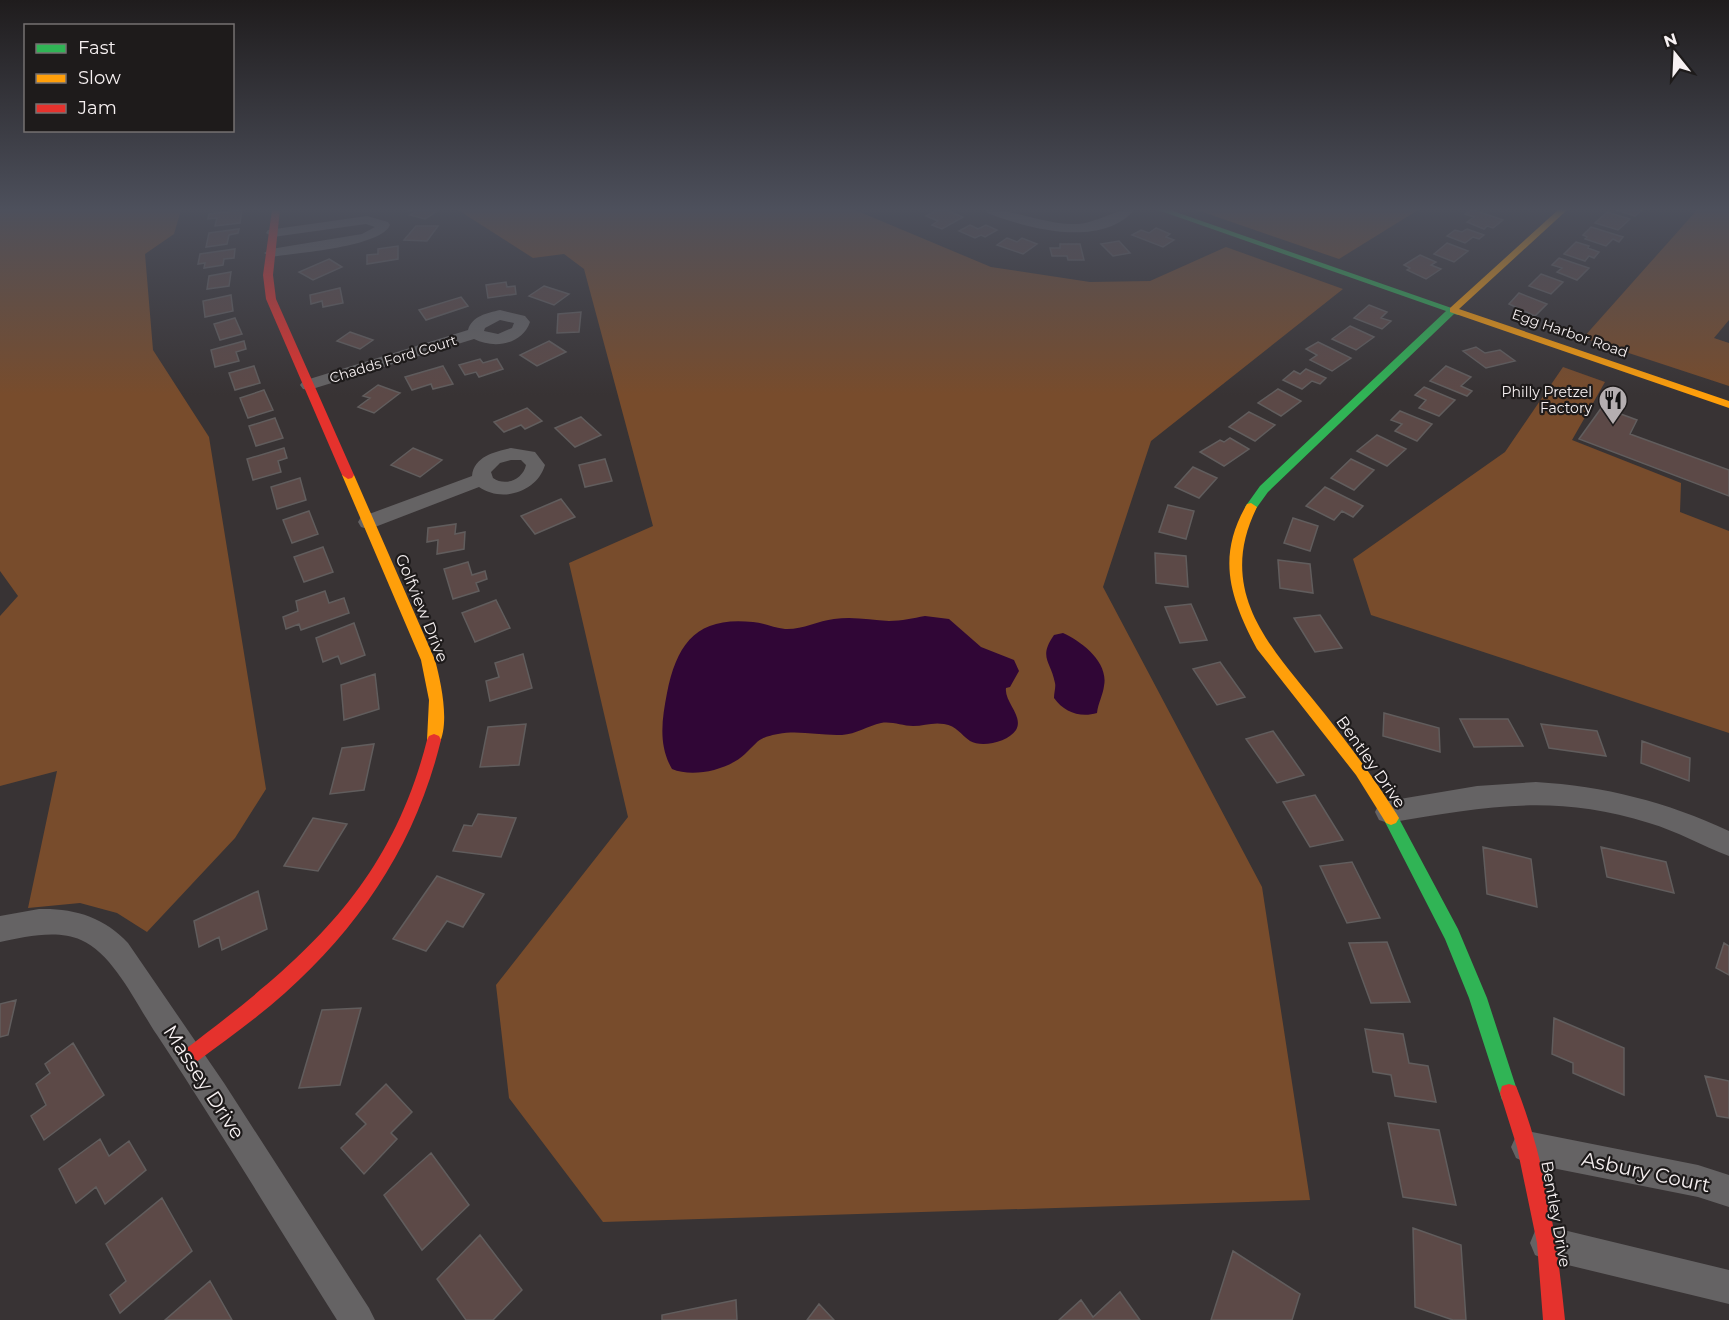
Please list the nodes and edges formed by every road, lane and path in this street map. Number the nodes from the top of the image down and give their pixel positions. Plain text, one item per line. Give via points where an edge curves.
1 (268, 272) edge
2 (1342, 272) edge
3 (1496, 272) edge
4 (1454, 310) junction
5 (476, 333) dead end
6 (309, 385) junction
7 (1729, 405) edge
8 (482, 480) dead end
9 (368, 522) junction
10 (1388, 813) junction
11 (1729, 844) edge
12 (0, 929) edge
13 (189, 1057) junction
14 (1527, 1148) junction
15 (1729, 1191) edge
16 (1547, 1243) junction
17 (1729, 1287) edge
18 (357, 1320) edge
19 (1554, 1320) edge

1 - 6 street, Golfview Drive via 271,299
2 - 4 street, Egg Harbor Road
3 - 4 street, Bentley Drive
4 - 7 street, Egg Harbor Road
4 - 10 street, Bentley Drive via 1264,489 1241,521 1235,537 1234,580 1251,627 1361,771
5 - 6 street, Chadds Ford Court
6 - 9 street, Golfview Drive
8 - 9 street
9 - 13 street, Golfview Drive via 430,666 436,715 426,772 398,843 337,927 292,975
10 - 11 street via 1505,794 1564,795 1637,808
10 - 14 street, Bentley Drive via 1456,945 1478,998
12 - 13 street, Massey Drive via 65,922 102,937 118,952
13 - 18 street, Massey Drive
14 - 15 street, Asbury Court via 1698,1181
14 - 16 street, Bentley Drive
16 - 17 street
16 - 19 street, Bentley Drive

